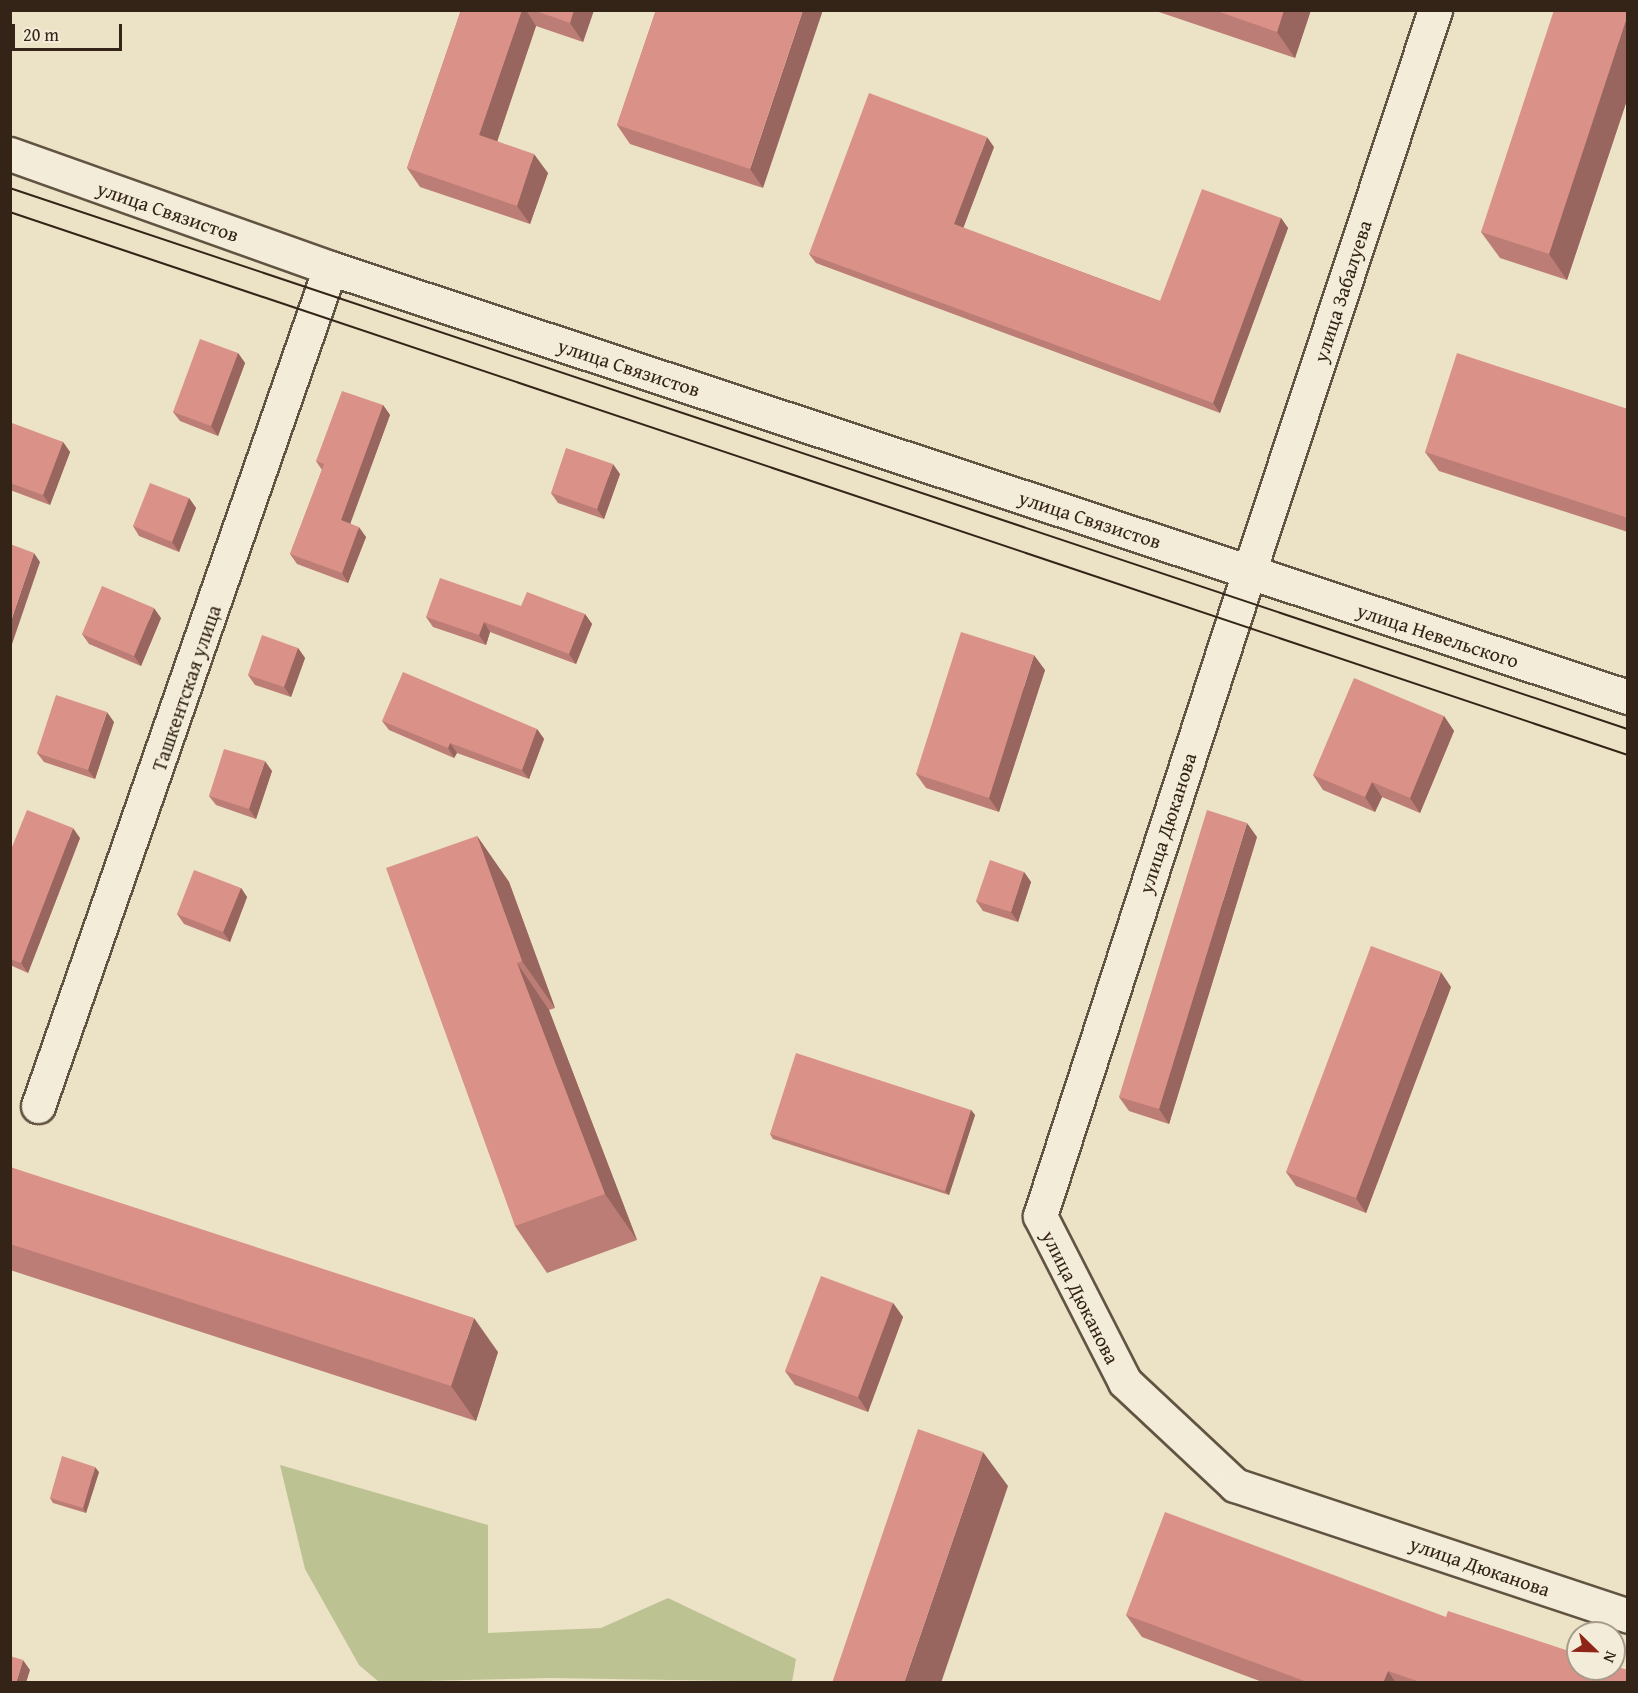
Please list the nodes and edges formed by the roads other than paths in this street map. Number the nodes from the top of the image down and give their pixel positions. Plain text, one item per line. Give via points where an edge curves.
1 (1435, 10) edge
2 (10, 154) edge
3 (330, 268) junction
4 (1249, 572) junction
5 (1628, 697) edge
6 (38, 1106) dead end
7 (1628, 1616) edge

1 - 4 street, улица Забалуева
2 - 3 street, улица Связистов
3 - 4 street, улица Связистов
3 - 6 street, Ташкентская улица
4 - 5 street, улица Невельского
4 - 7 street, улица Дюканова via 1040,1216 1125,1382 1235,1485

